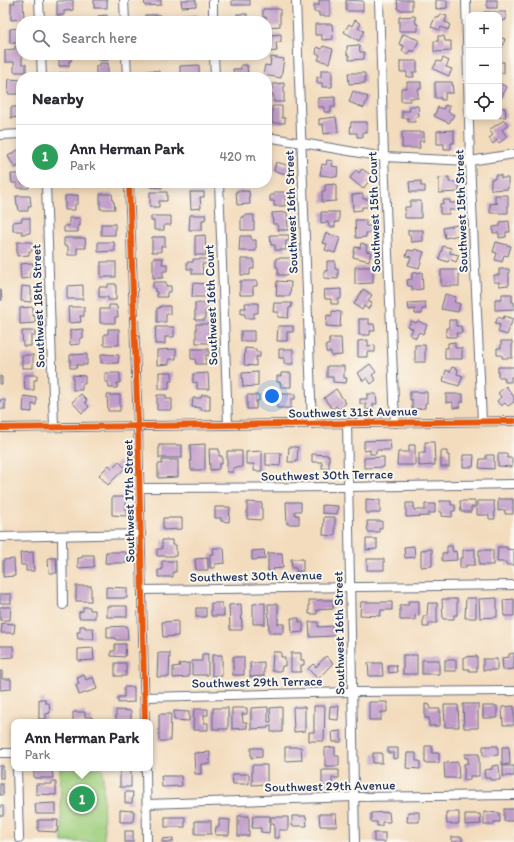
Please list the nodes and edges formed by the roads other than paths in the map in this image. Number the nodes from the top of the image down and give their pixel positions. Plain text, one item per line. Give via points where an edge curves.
1 (39, 0) edge
2 (124, 0) edge
3 (213, 0) edge
4 (296, 0) edge
5 (379, 0) edge
6 (466, 0) edge
7 (40, 16) edge
8 (125, 16) edge
9 (213, 16) edge
10 (41, 60) edge
11 (126, 60) edge
12 (214, 60) edge
13 (42, 72) edge
14 (126, 72) edge
15 (215, 72) edge
16 (16, 134) edge
17 (0, 135) edge
18 (272, 138) edge
19 (300, 143) junction
20 (514, 154) edge
21 (384, 157) junction
22 (470, 161) junction
23 (46, 188) edge
24 (129, 188) edge
25 (219, 188) edge
26 (482, 421) junction
27 (514, 421) edge
28 (395, 423) junction
29 (312, 424) junction
30 (347, 424) junction
31 (228, 425) junction
32 (138, 426) junction
33 (0, 428) edge
34 (54, 428) junction
35 (514, 484) edge
36 (348, 487) junction
37 (140, 488) junction
38 (141, 534) junction
39 (62, 536) junction
40 (0, 537) edge
41 (514, 585) edge
42 (350, 587) junction
43 (142, 590) junction
44 (63, 605) dead end
45 (514, 691) edge
46 (352, 692) junction
47 (145, 697) junction
48 (145, 719) edge
49 (0, 753) edge
50 (11, 753) edge
51 (17, 771) edge
52 (146, 771) edge
53 (514, 795) edge
54 (355, 797) junction
55 (147, 804) junction
56 (19, 838) dead end
57 (147, 842) edge
58 (355, 842) edge

1 - 7 street
2 - 8 street
3 - 9 street
4 - 19 street, Southwest 16th Street
5 - 21 street, Southwest 15th Court
6 - 22 street, Southwest 15th Street
10 - 13 street
11 - 14 street
12 - 15 street
16 - 17 street
18 - 19 street
19 - 21 street
19 - 29 street, Southwest 16th Street
20 - 22 street
21 - 22 street
21 - 28 street, Southwest 15th Court
22 - 26 street, Southwest 15th Street
23 - 34 street, Southwest 18th Street
24 - 32 street, Southwest 17th Street
25 - 31 street, Southwest 16th Court
26 - 27 street, Southwest 31st Avenue
26 - 28 street, Southwest 31st Avenue
28 - 30 street, Southwest 31st Avenue
29 - 30 street, Southwest 31st Avenue
29 - 31 street, Southwest 31st Avenue
30 - 36 street, Southwest 16th Street
31 - 32 street, Southwest 31st Avenue
32 - 34 street, Southwest 31st Avenue
32 - 37 street, Southwest 17th Street
33 - 34 street, Southwest 31st Avenue
35 - 36 street, Southwest 30th Terrace
36 - 37 street, Southwest 30th Terrace
36 - 42 street, Southwest 16th Street
37 - 38 street, Southwest 17th Street
38 - 39 street
38 - 43 street, Southwest 17th Street
39 - 40 street
39 - 44 street
41 - 42 street, Southwest 30th Avenue
42 - 43 street, Southwest 30th Avenue
42 - 46 street, Southwest 16th Street
43 - 47 street, Southwest 17th Street
45 - 46 street, Southwest 29th Terrace
46 - 47 street, Southwest 29th Terrace
46 - 54 street, Southwest 16th Street
47 - 48 street, Southwest 17th Street
49 - 50 street
51 - 56 street
52 - 55 street
53 - 54 street, Southwest 29th Avenue
54 - 55 street, Southwest 29th Avenue
54 - 58 street, Southwest 16th Street
55 - 57 street

